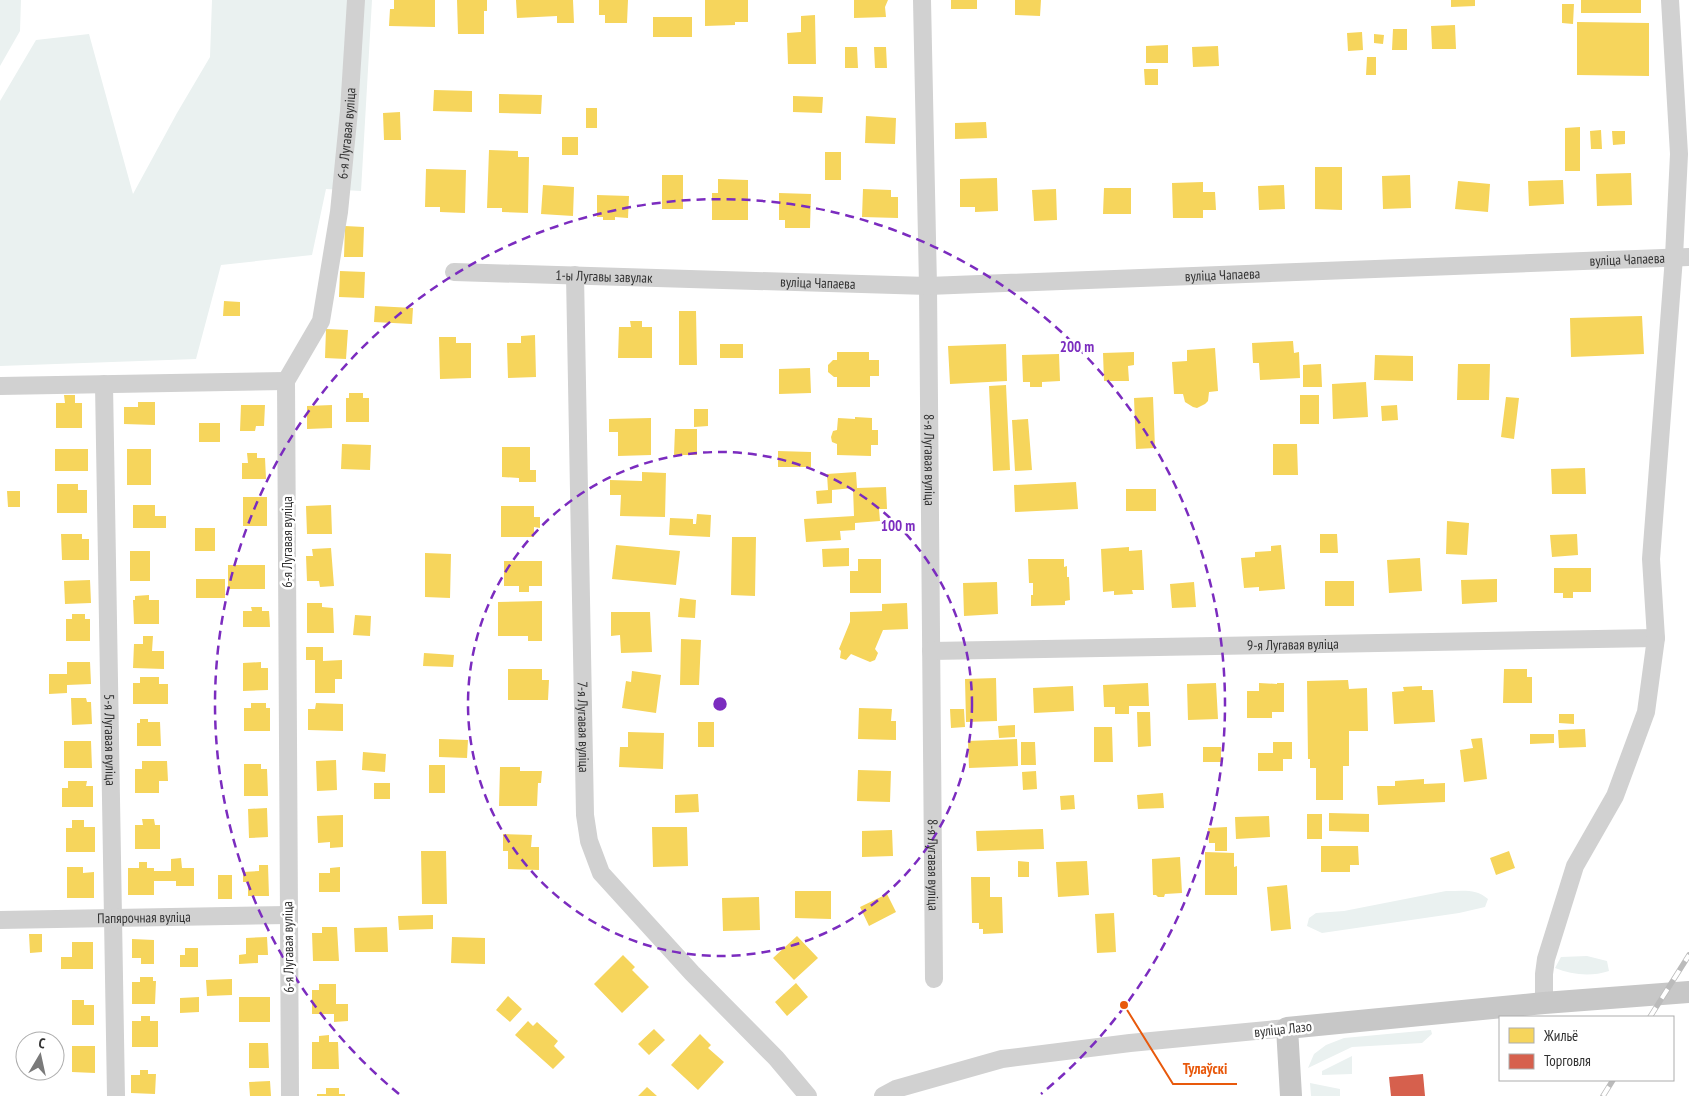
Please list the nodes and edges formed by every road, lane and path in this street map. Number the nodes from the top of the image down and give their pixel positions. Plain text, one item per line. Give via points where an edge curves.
1 (356, 0) edge
2 (922, 0) edge
3 (1670, 0) edge
4 (1682, 257) edge
5 (454, 272) dead end
6 (575, 275) junction
7 (755, 280) joint
8 (928, 286) junction
9 (286, 381) junction
10 (104, 384) junction
11 (0, 386) edge
12 (1656, 638) junction
13 (930, 651) junction
14 (288, 915) junction
15 (114, 918) junction
16 (0, 920) edge
17 (934, 979) dead end
18 (1689, 992) edge
19 (1544, 1003) junction
20 (1287, 1028) junction
21 (116, 1096) edge
22 (290, 1096) edge
23 (808, 1096) edge
24 (884, 1096) edge
25 (1291, 1096) edge

1 - 9 street, 6-я Лугавая вуліца via 339,212 321,320
2 - 8 street, 8-я Лугавая вуліца
3 - 4 street
4 - 8 street, вуліца Чапаева
4 - 12 street via 1651,559
5 - 6 street, 1-ы Лугавы завулак
6 - 7 street, 1-ы Лугавы завулак
6 - 23 street, 7-я Лугавая вуліца via 585,815 589,841 601,873
7 - 8 street, вуліца Чапаева
8 - 13 street, 8-я Лугавая вуліца
9 - 10 street
9 - 14 street, 6-я Лугавая вуліца
10 - 11 street
10 - 15 street, 5-я Лугавая вуліца
12 - 13 street, 9-я Лугавая вуліца
12 - 19 street via 1646,712 1615,796 1575,866 1546,959
13 - 17 street, 8-я Лугавая вуліца
14 - 15 street, Папярочная вуліца
14 - 22 street, 6-я Лугавая вуліца
15 - 16 street, Папярочная вуліца
15 - 21 street, 5-я Лугавая вуліца
18 - 19 main road, вуліца Лазо
19 - 20 main road, вуліца Лазо
20 - 24 street, вуліца Лазо via 1002,1059
20 - 25 main road

